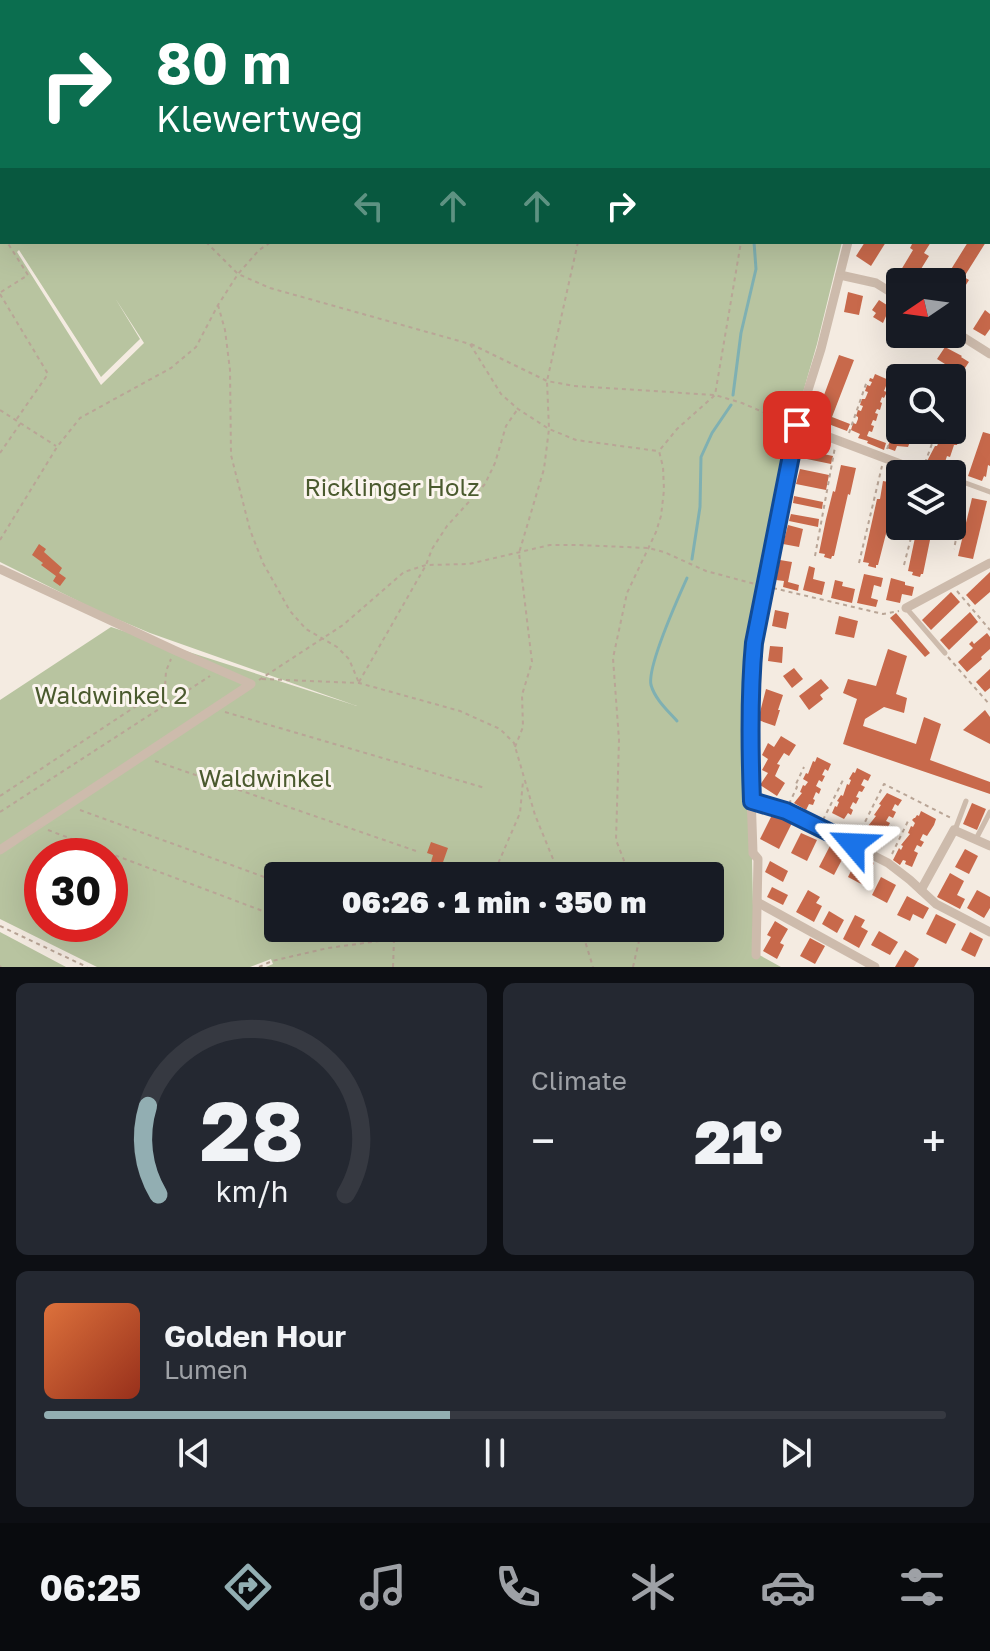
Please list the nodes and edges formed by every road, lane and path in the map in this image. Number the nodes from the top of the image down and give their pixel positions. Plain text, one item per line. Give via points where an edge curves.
1 (8, 244) edge
2 (208, 244) edge
3 (268, 244) edge
4 (578, 244) edge
5 (741, 244) edge
6 (848, 244) edge
7 (238, 274) junction
8 (840, 275) junction
9 (886, 289) edge
10 (0, 294) edge
11 (218, 305) junction
12 (966, 339) edge
13 (470, 344) junction
14 (990, 354) edge
15 (547, 381) junction
16 (867, 381) dead end
17 (715, 395) junction
18 (518, 409) junction
19 (0, 410) edge
20 (16, 420) junction
21 (20, 423) junction
22 (790, 424) junction
23 (549, 429) junction
24 (840, 442) junction
25 (889, 444) edge
26 (57, 447) junction
27 (659, 451) junction
28 (0, 453) edge
29 (884, 458) junction
30 (889, 460) edge
31 (966, 483) edge
32 (990, 492) edge
33 (0, 540) edge
34 (910, 540) edge
35 (956, 540) edge
36 (648, 548) junction
37 (954, 549) dead end
38 (519, 553) junction
39 (815, 556) dead end
40 (859, 563) dead end
41 (990, 563) edge
42 (426, 565) junction
43 (904, 565) dead end
44 (0, 569) edge
45 (951, 584) junction
46 (764, 586) junction
47 (906, 608) junction
48 (990, 630) edge
49 (321, 637) junction
50 (174, 650) junction
51 (945, 653) joint
52 (220, 670) junction
53 (255, 682) junction
54 (359, 683) junction
55 (990, 705) edge
56 (213, 708) junction
57 (515, 747) junction
58 (143, 756) junction
59 (804, 767) dead end
60 (844, 778) dead end
61 (523, 780) junction
62 (485, 788) dead end
63 (0, 796) edge
64 (752, 801) junction
65 (966, 801) dead end
66 (68, 805) junction
67 (786, 811) junction
68 (0, 812) edge
69 (990, 812) edge
70 (909, 819) dead end
71 (35, 826) junction
72 (819, 827) junction
73 (954, 830) junction
74 (976, 840) junction
75 (853, 844) junction
76 (990, 846) edge
77 (0, 850) edge
78 (416, 851) dead end
79 (499, 862) edge
80 (554, 862) edge
81 (625, 862) edge
82 (888, 863) junction
83 (264, 877) edge
84 (921, 890) junction
85 (757, 902) junction
86 (264, 912) edge
87 (0, 926) edge
88 (990, 932) edge
89 (372, 942) edge
90 (394, 942) edge
91 (585, 942) edge
92 (639, 942) edge
93 (756, 955) joint
94 (87, 967) edge
95 (259, 967) edge
96 (393, 967) edge
97 (593, 967) edge
98 (633, 967) edge
99 (757, 967) edge
100 (875, 967) edge

1 - 10 path via 28,275
2 - 7 path
3 - 7 path
4 - 15 path
5 - 17 path
6 - 8 street
7 - 11 path
7 - 13 path via 270,288
8 - 9 street
8 - 22 street via 821,349
10 - 20 path via 48,374
11 - 26 path via 196,347 171,368 80,418
11 - 49 path via 230,370 231,455 250,530 290,611
12 - 14 street
13 - 15 path
13 - 18 path via 501,394
15 - 17 path
15 - 23 path
16 - 24 path
17 - 22 path
17 - 27 path
18 - 23 path
18 - 42 path via 506,426 485,484 447,526
19 - 20 path
20 - 21 path
21 - 26 path
21 - 28 path
22 - 24 street
22 - 46 street
23 - 27 path via 576,440
23 - 38 path via 544,469
24 - 29 street
24 - 39 path
25 - 29 path
26 - 33 path
27 - 36 path via 664,490 661,516
29 - 30 street
29 - 40 path
31 - 32 lane
34 - 43 path
35 - 37 path
36 - 38 path via 550,545
36 - 46 path
36 - 81 path via 627,593 613,658 619,740 616,840
38 - 42 path via 469,564
38 - 57 path via 532,662
41 - 45 street
42 - 49 path via 404,572 343,625
42 - 54 path
44 - 50 street
45 - 47 street
45 - 48 path
46 - 47 path via 883,614
46 - 64 street via 750,676
47 - 51 lane
49 - 53 path
49 - 54 path via 349,659
50 - 52 street
50 - 63 path via 165,687
51 - 55 path
52 - 53 street
52 - 68 path
53 - 54 path
53 - 56 street
54 - 57 path via 460,711 500,729
56 - 58 street
56 - 62 path
57 - 61 path
58 - 66 street
58 - 78 path
59 - 67 path
60 - 72 path
61 - 79 path via 520,813
61 - 80 path
64 - 67 street
64 - 85 street
65 - 73 lane
66 - 71 street
66 - 83 path
67 - 72 street
69 - 74 lane
70 - 82 path
71 - 77 street
71 - 86 path
72 - 75 street
73 - 74 street
73 - 75 path via 952,819 884,784
73 - 84 street
74 - 76 street
75 - 82 street
82 - 84 street
84 - 88 street via 936,904
85 - 93 street
85 - 100 street
87 - 94 path
89 - 95 path
90 - 96 path
91 - 97 path
92 - 98 path
93 - 99 lane

